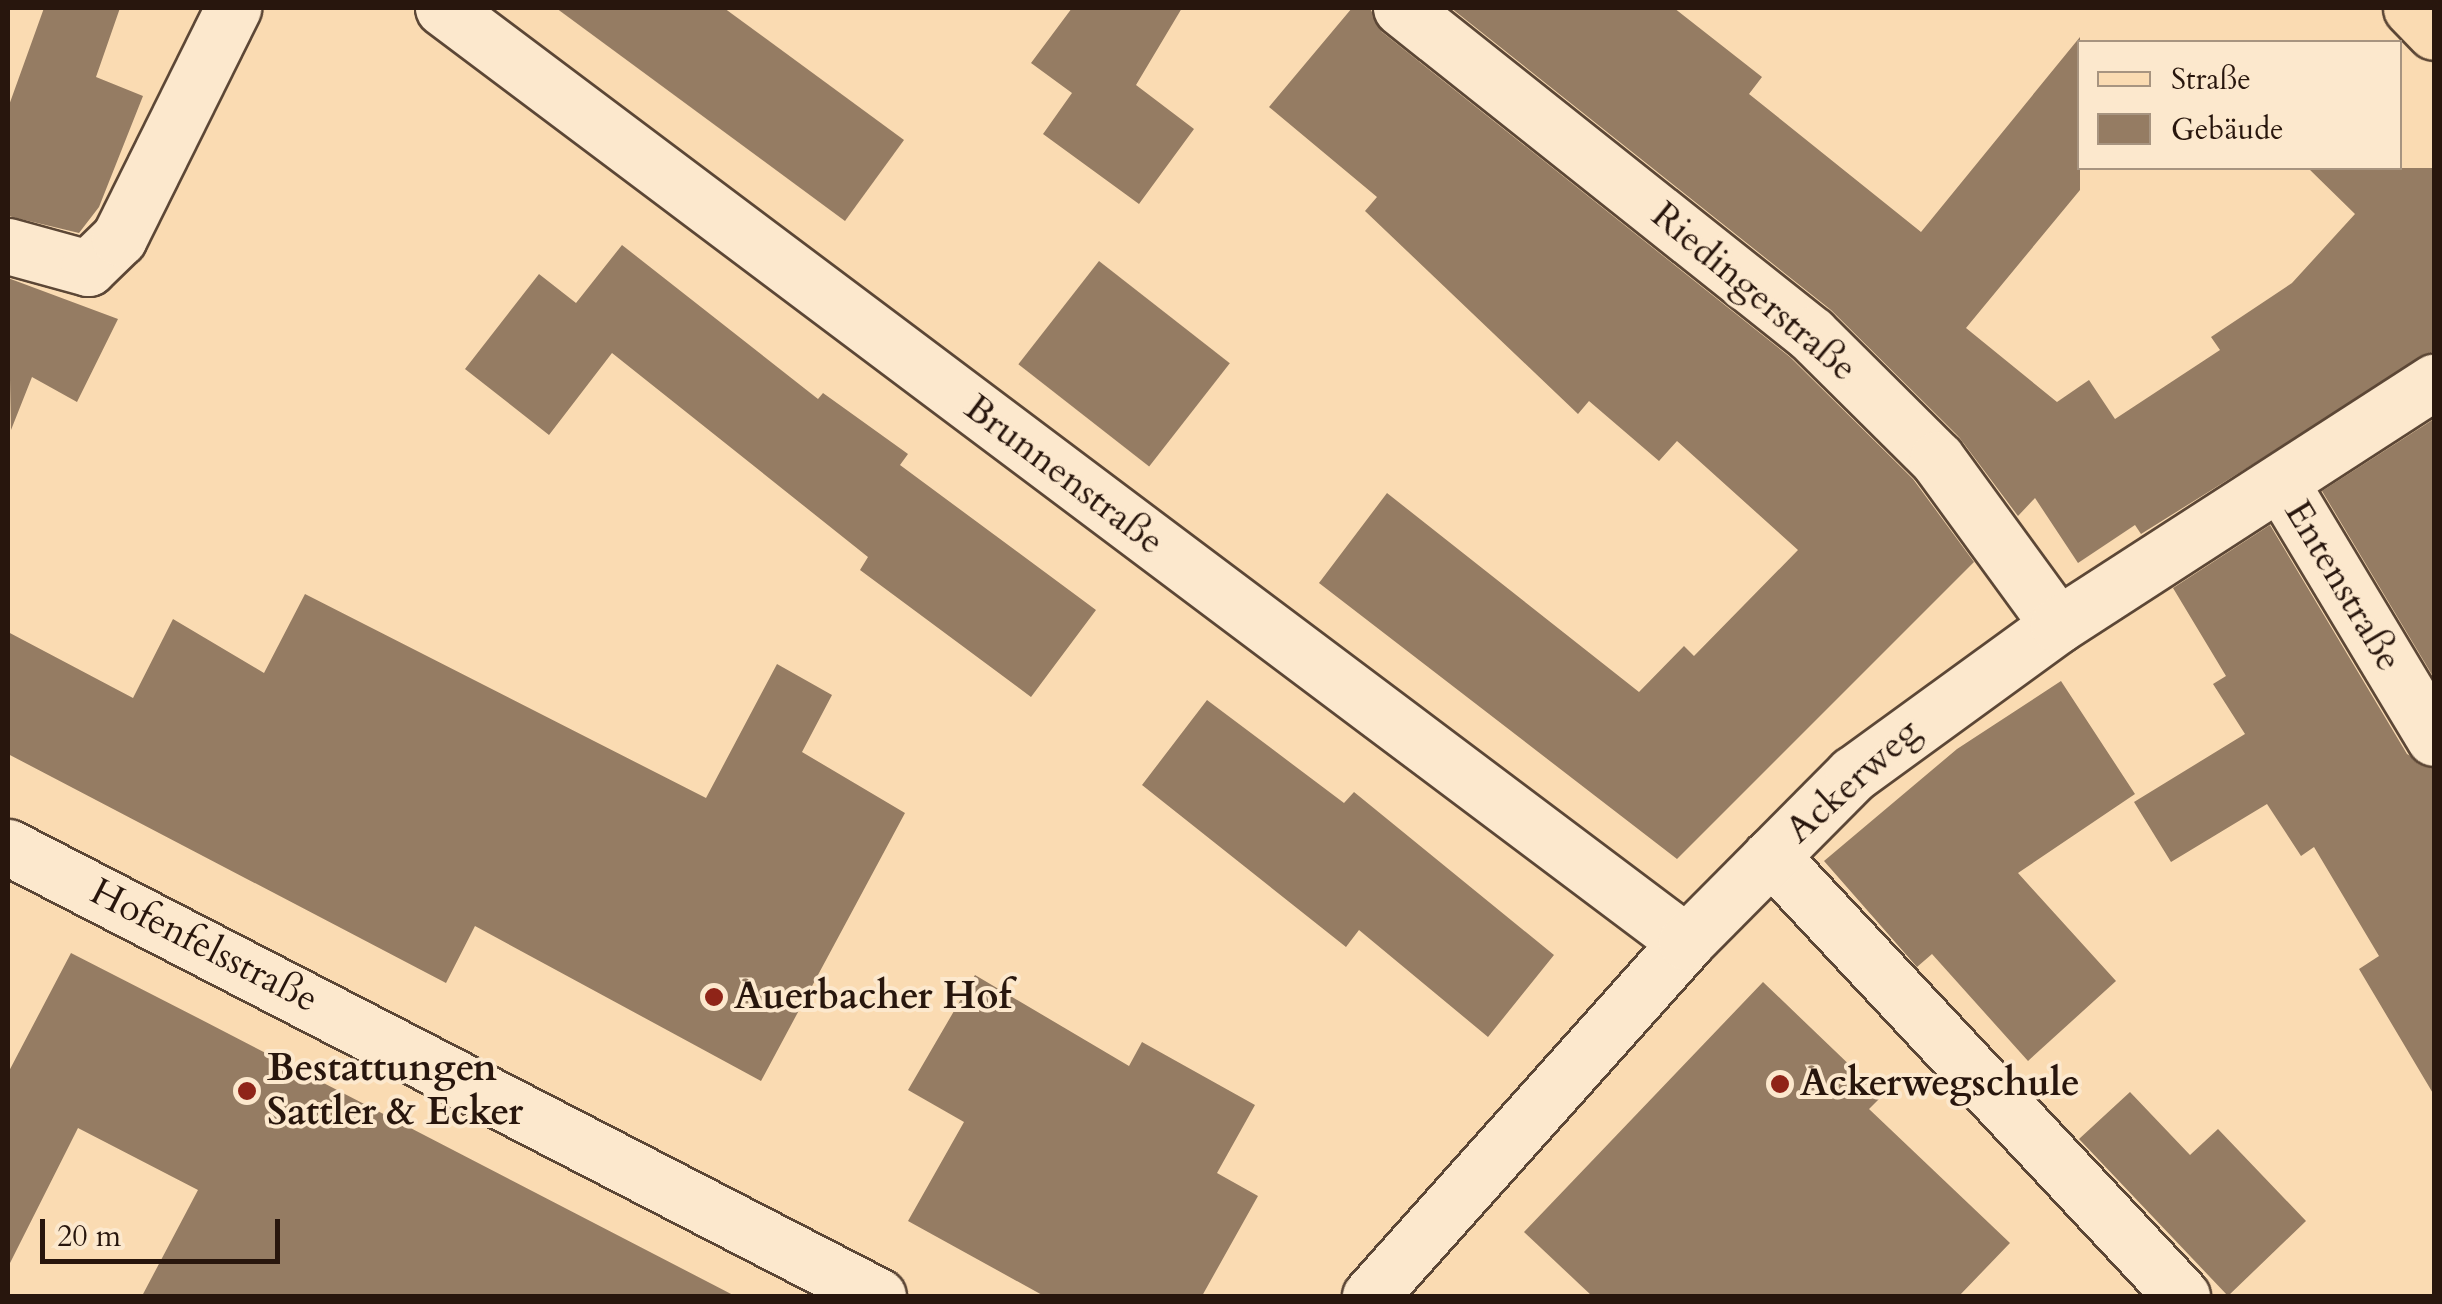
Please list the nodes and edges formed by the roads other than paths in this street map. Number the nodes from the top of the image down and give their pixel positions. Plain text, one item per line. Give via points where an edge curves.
1 (234, 8) edge
2 (443, 8) edge
3 (1401, 8) edge
4 (2411, 8) edge
5 (2434, 32) edge
6 (8, 246) edge
7 (2434, 382) edge
8 (2282, 485) junction
9 (2058, 624) junction
10 (2434, 738) edge
11 (8, 847) edge
12 (1771, 856) junction
13 (1686, 942) junction
14 (878, 1296) edge
15 (1370, 1296) edge
16 (2182, 1296) edge

1 - 6 street via 119,238 88,268
2 - 13 street, Brunnenstraße
3 - 9 street, Riedingerstraße via 1811,334 1937,458
4 - 5 main road
7 - 8 street, Ackerweg
8 - 9 street, Ackerweg
8 - 10 street, Entenstraße
9 - 12 street, Ackerweg via 1921,719
11 - 14 street, Hofenfelsstraße
12 - 13 street, Ackerweg
12 - 16 street
13 - 15 street, Ackerweg

